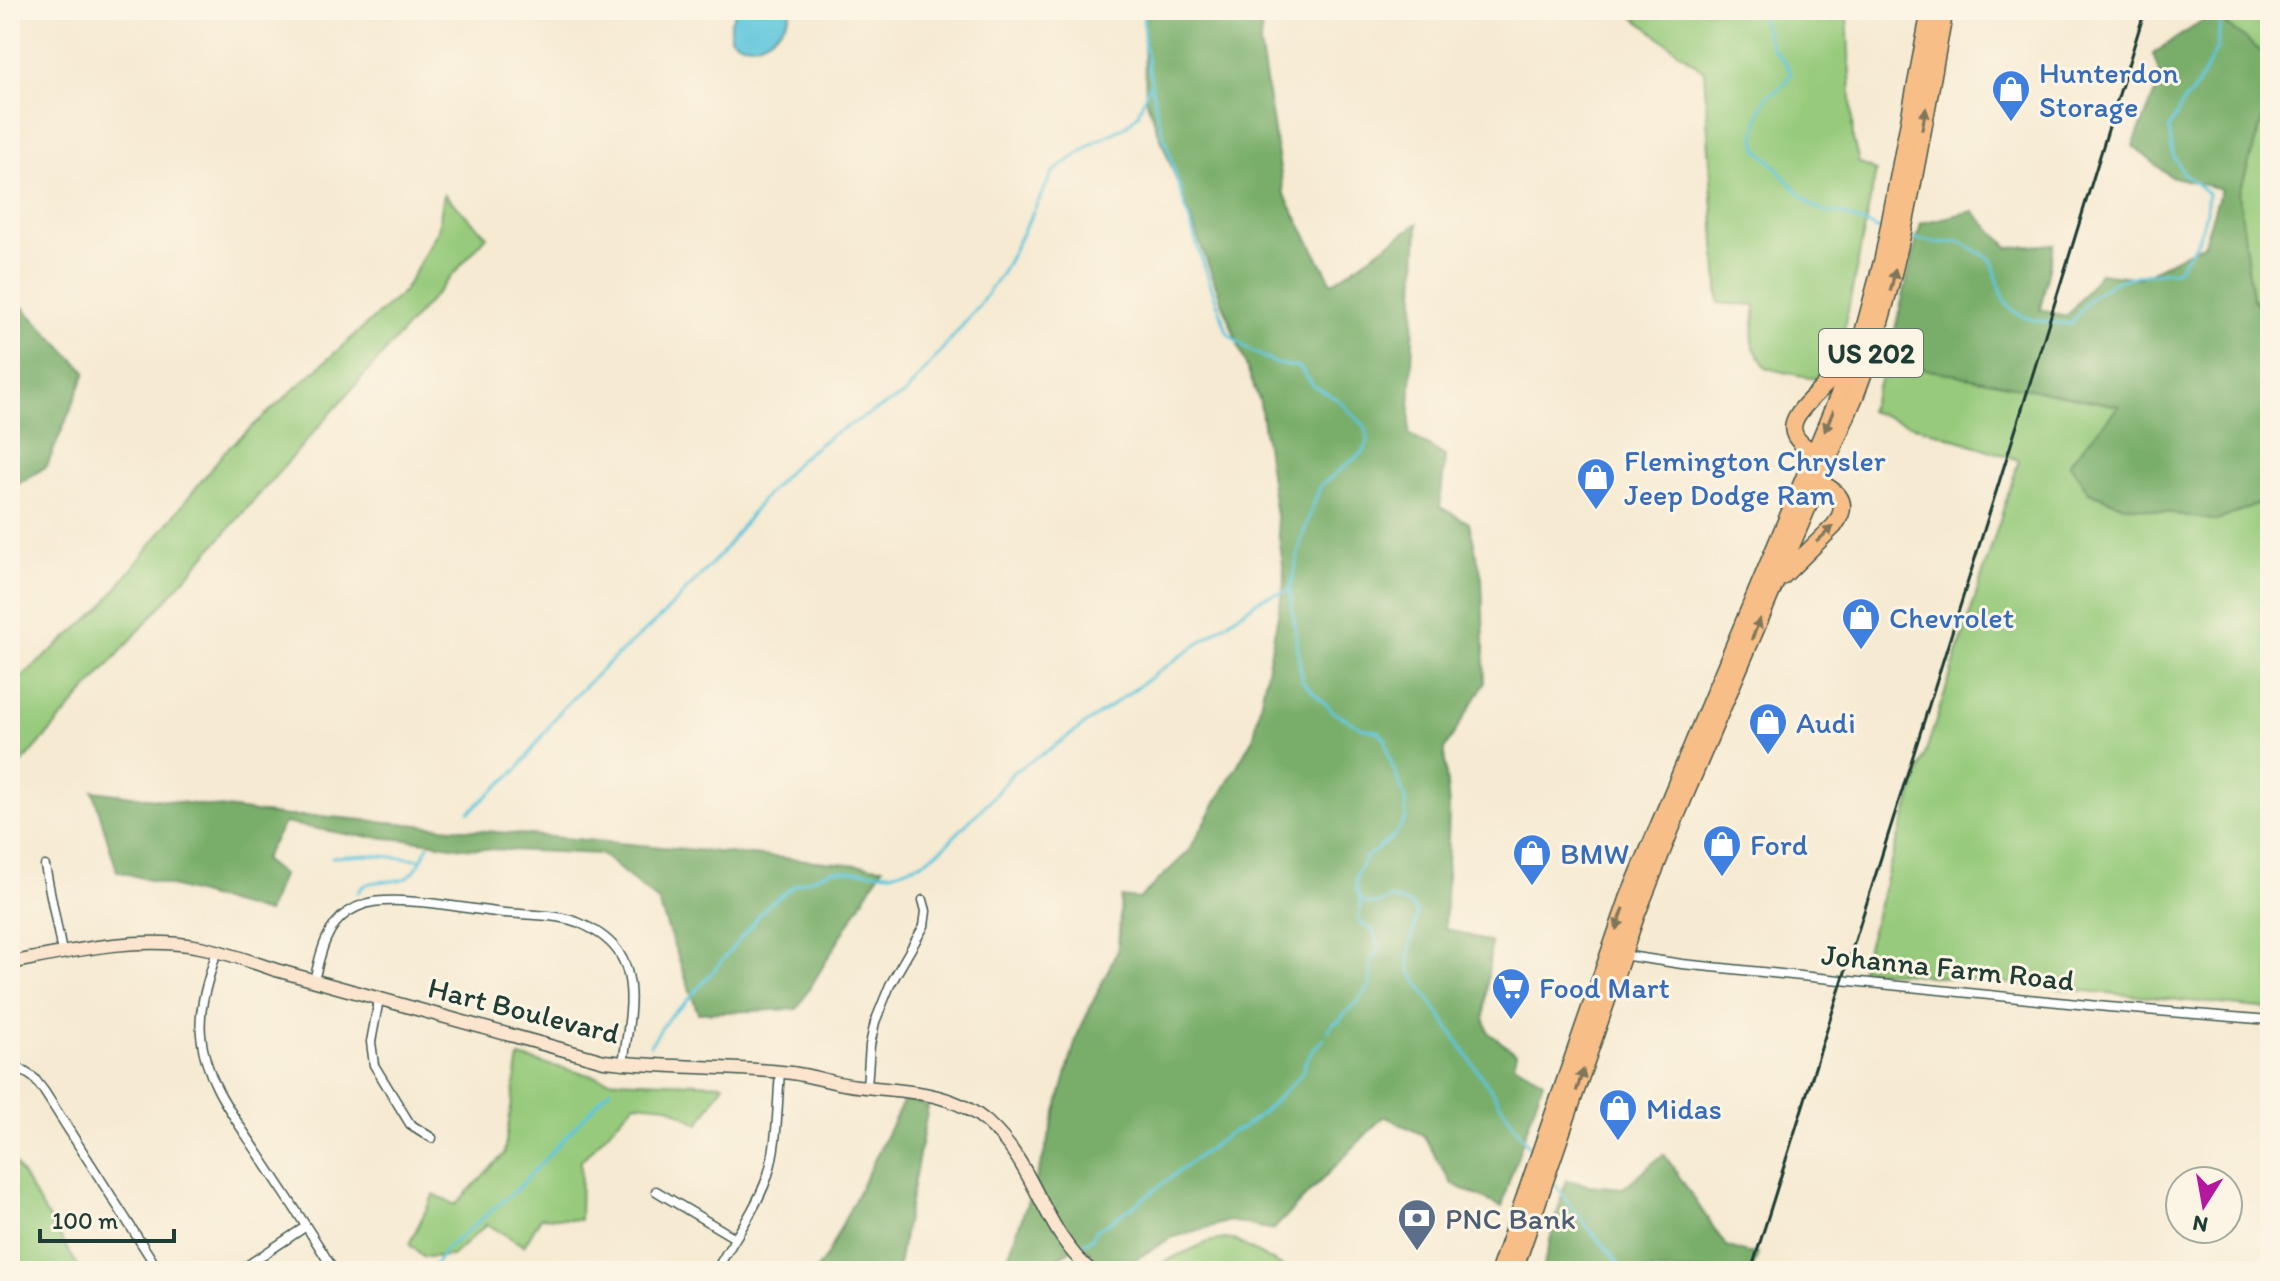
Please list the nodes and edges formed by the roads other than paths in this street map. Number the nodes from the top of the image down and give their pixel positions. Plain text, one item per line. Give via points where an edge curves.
1 (1930, 10) edge
2 (1945, 10) edge
3 (1897, 222) junction
4 (1894, 242) junction
5 (1860, 344) junction
6 (1822, 456) junction
7 (1812, 479) junction
8 (1775, 584) junction
9 (45, 866) dead end
10 (923, 900) dead end
11 (217, 950) junction
12 (62, 952) junction
13 (1622, 955) junction
14 (10, 963) edge
15 (314, 981) junction
16 (379, 999) junction
17 (2270, 1020) edge
18 (10, 1062) edge
19 (623, 1063) junction
20 (780, 1072) junction
21 (867, 1087) junction
22 (432, 1138) dead end
23 (1550, 1149) junction
24 (1536, 1189) junction
25 (656, 1191) dead end
26 (305, 1227) junction
27 (735, 1238) junction
28 (159, 1271) edge
29 (239, 1271) edge
30 (334, 1271) edge
31 (716, 1271) edge
32 (1091, 1271) edge
33 (1499, 1271) edge
34 (1514, 1271) edge

1 - 3 highway, US 202
3 -> 2 highway, US 202
3 - 4 highway, US 202
4 - 5 highway, US 202
6 -> 4 highway, US 202 via 1856,394 1876,339 1893,280
5 -> 6 highway, US 202
5 - 6 highway via 1795,417 1794,434 1800,443
6 - 7 highway, US 202
7 - 8 highway, US 202
8 -> 7 highway via 1840,518 1839,496
7 -> 23 highway, US 202 via 1628,899
13 -> 8 highway, US 202
9 - 12 street
10 - 21 street via 924,926 875,1022
11 - 12 street, Hart Boulevard via 121,944
11 - 15 street, Hart Boulevard
11 - 26 street via 200,1018 208,1067 226,1105
12 - 14 street, Hart Boulevard
13 - 17 street, Johanna Farm Road
23 -> 13 highway, US 202
15 - 16 street, Hart Boulevard
15 - 19 street via 328,934 344,914 367,903 394,901 578,922 610,943 628,977
16 - 19 street, Hart Boulevard
16 - 22 street via 371,1042 374,1065 410,1124
18 - 28 street via 44,1091
19 - 20 street, Hart Boulevard
20 - 21 street, Hart Boulevard
20 - 27 street via 767,1176
21 - 32 street, Hart Boulevard via 947,1099 986,1121 1017,1155 1055,1228
23 - 24 highway, US 202
24 - 33 highway, US 202
24 - 34 highway, US 202
25 - 27 street
26 - 29 street
26 - 30 street
27 - 31 street

